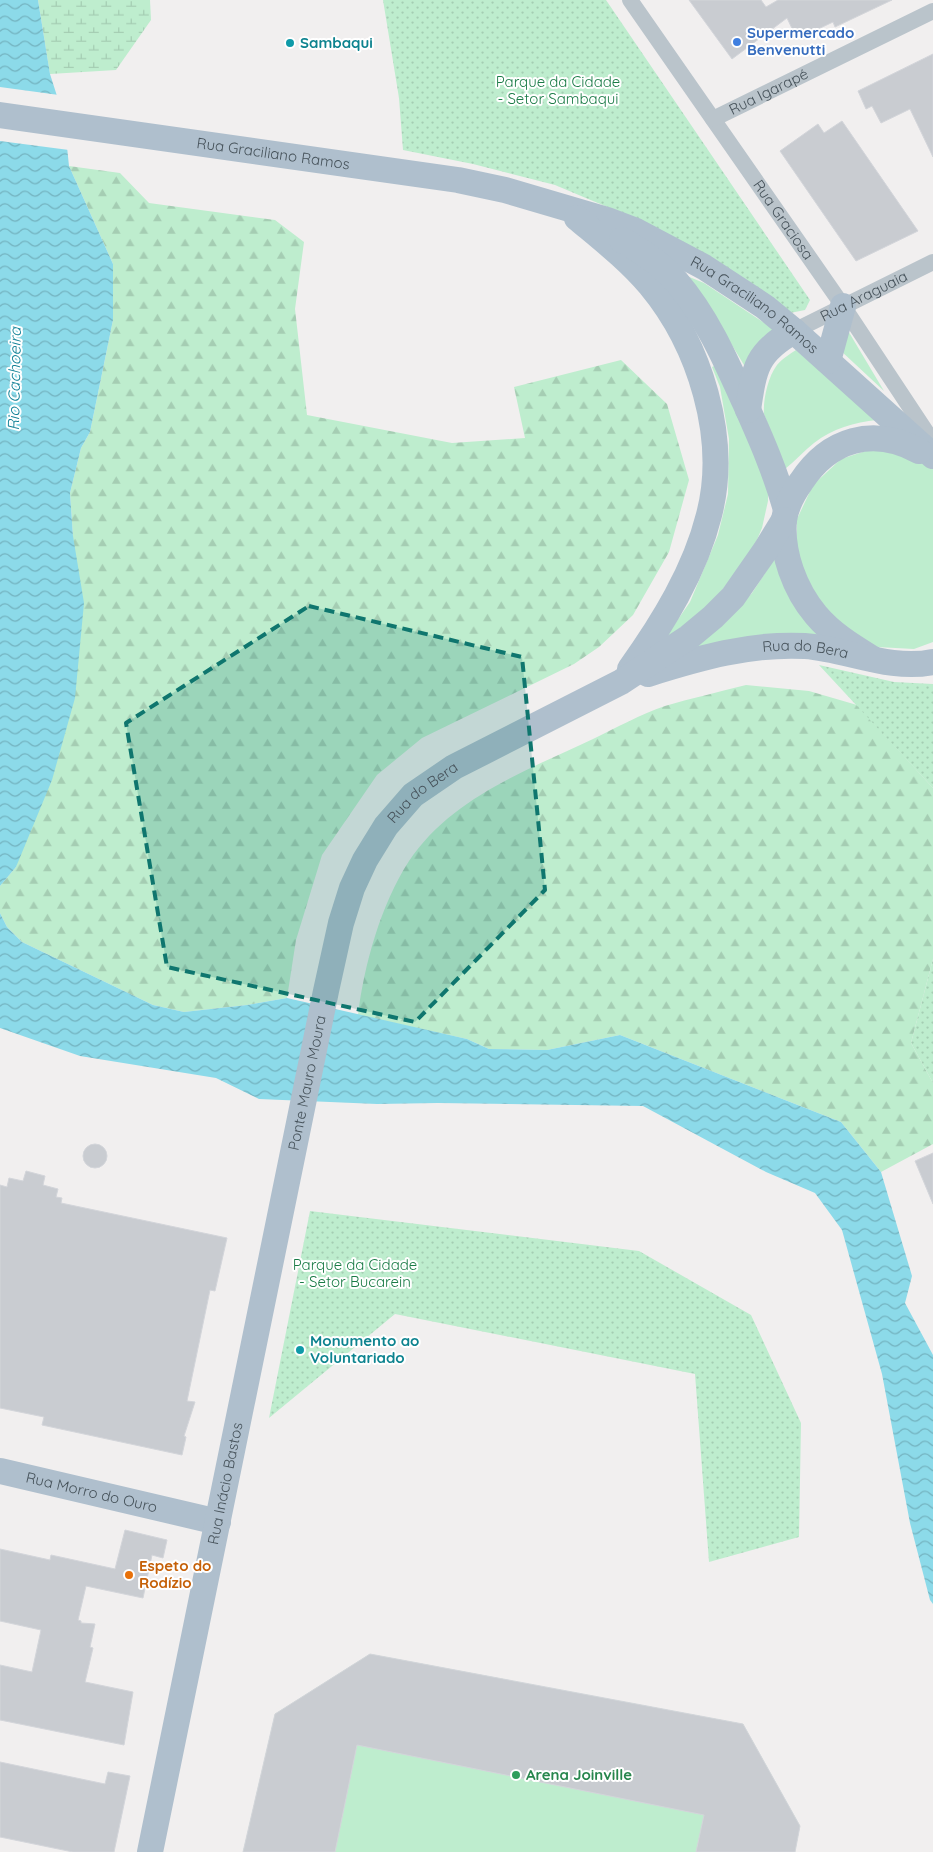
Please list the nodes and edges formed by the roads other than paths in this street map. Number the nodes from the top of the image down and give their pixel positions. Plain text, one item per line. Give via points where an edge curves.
1 (630, 0) edge
2 (933, 12) edge
3 (0, 115) edge
4 (713, 119) junction
5 (546, 202) junction
6 (577, 218) junction
7 (933, 262) edge
8 (844, 306) junction
9 (794, 331) junction
10 (828, 361) junction
11 (748, 410) junction
12 (933, 442) edge
13 (933, 458) edge
14 (785, 515) junction
15 (873, 659) junction
16 (933, 662) edge
17 (621, 682) junction
18 (326, 991) joint
19 (289, 1175) joint
20 (0, 1471) edge
21 (228, 1472) junction
22 (183, 1514) junction
23 (218, 1522) junction
24 (211, 1552) junction
25 (150, 1852) edge

1 - 4 street, Rua Graciosa
2 - 4 street, Rua Igarapé
3 - 5 main road, Rua Graciliano Ramos via 458,180
4 - 8 street, Rua Graciosa
5 - 6 main road, Rua Graciliano Ramos
5 - 9 main road, Rua Graciliano Ramos via 608,220 667,246 738,288
6 - 11 main road, Rua Graciliano Ramos via 623,240 675,279 699,310
6 - 17 main road via 650,285 674,320 695,361 712,423 714,487 700,544 655,634
7 - 8 street, Rua Araguaia
8 - 9 street, Rua Araguaia
8 - 10 main road
8 - 12 street, Rua Graciosa
9 - 10 main road, Rua Graciliano Ramos
9 - 11 main road via 781,338 759,361
10 - 13 main road, Rua Graciliano Ramos
11 - 14 main road, Rua Graciliano Ramos via 777,478
13 - 14 main road, Rua do Bera via 890,440 867,438 844,443 823,456 807,472
14 - 15 main road, Rua Graciliano Ramos via 787,557 804,598 829,630
14 - 17 main road, Rua do Bera via 747,578 713,617
15 - 16 main road, Rua do Bera via 901,664
15 - 17 main road, Rua do Bera via 807,646 783,646 720,654
17 - 18 main road, Rua do Bera via 454,767 413,795 386,826 352,888
18 - 19 main road, Ponte Mauro Moura
19 - 21 main road, Rua Inácio Bastos
20 - 22 main road, Rua Morro do Ouro
21 - 22 main road via 216,1488
21 - 23 main road, Rua Inácio Bastos
22 - 23 main road, Rua Morro do Ouro
22 - 24 main road via 206,1537
23 - 24 main road, Rua Inácio Bastos
24 - 25 main road, Rua Inácio Bastos

